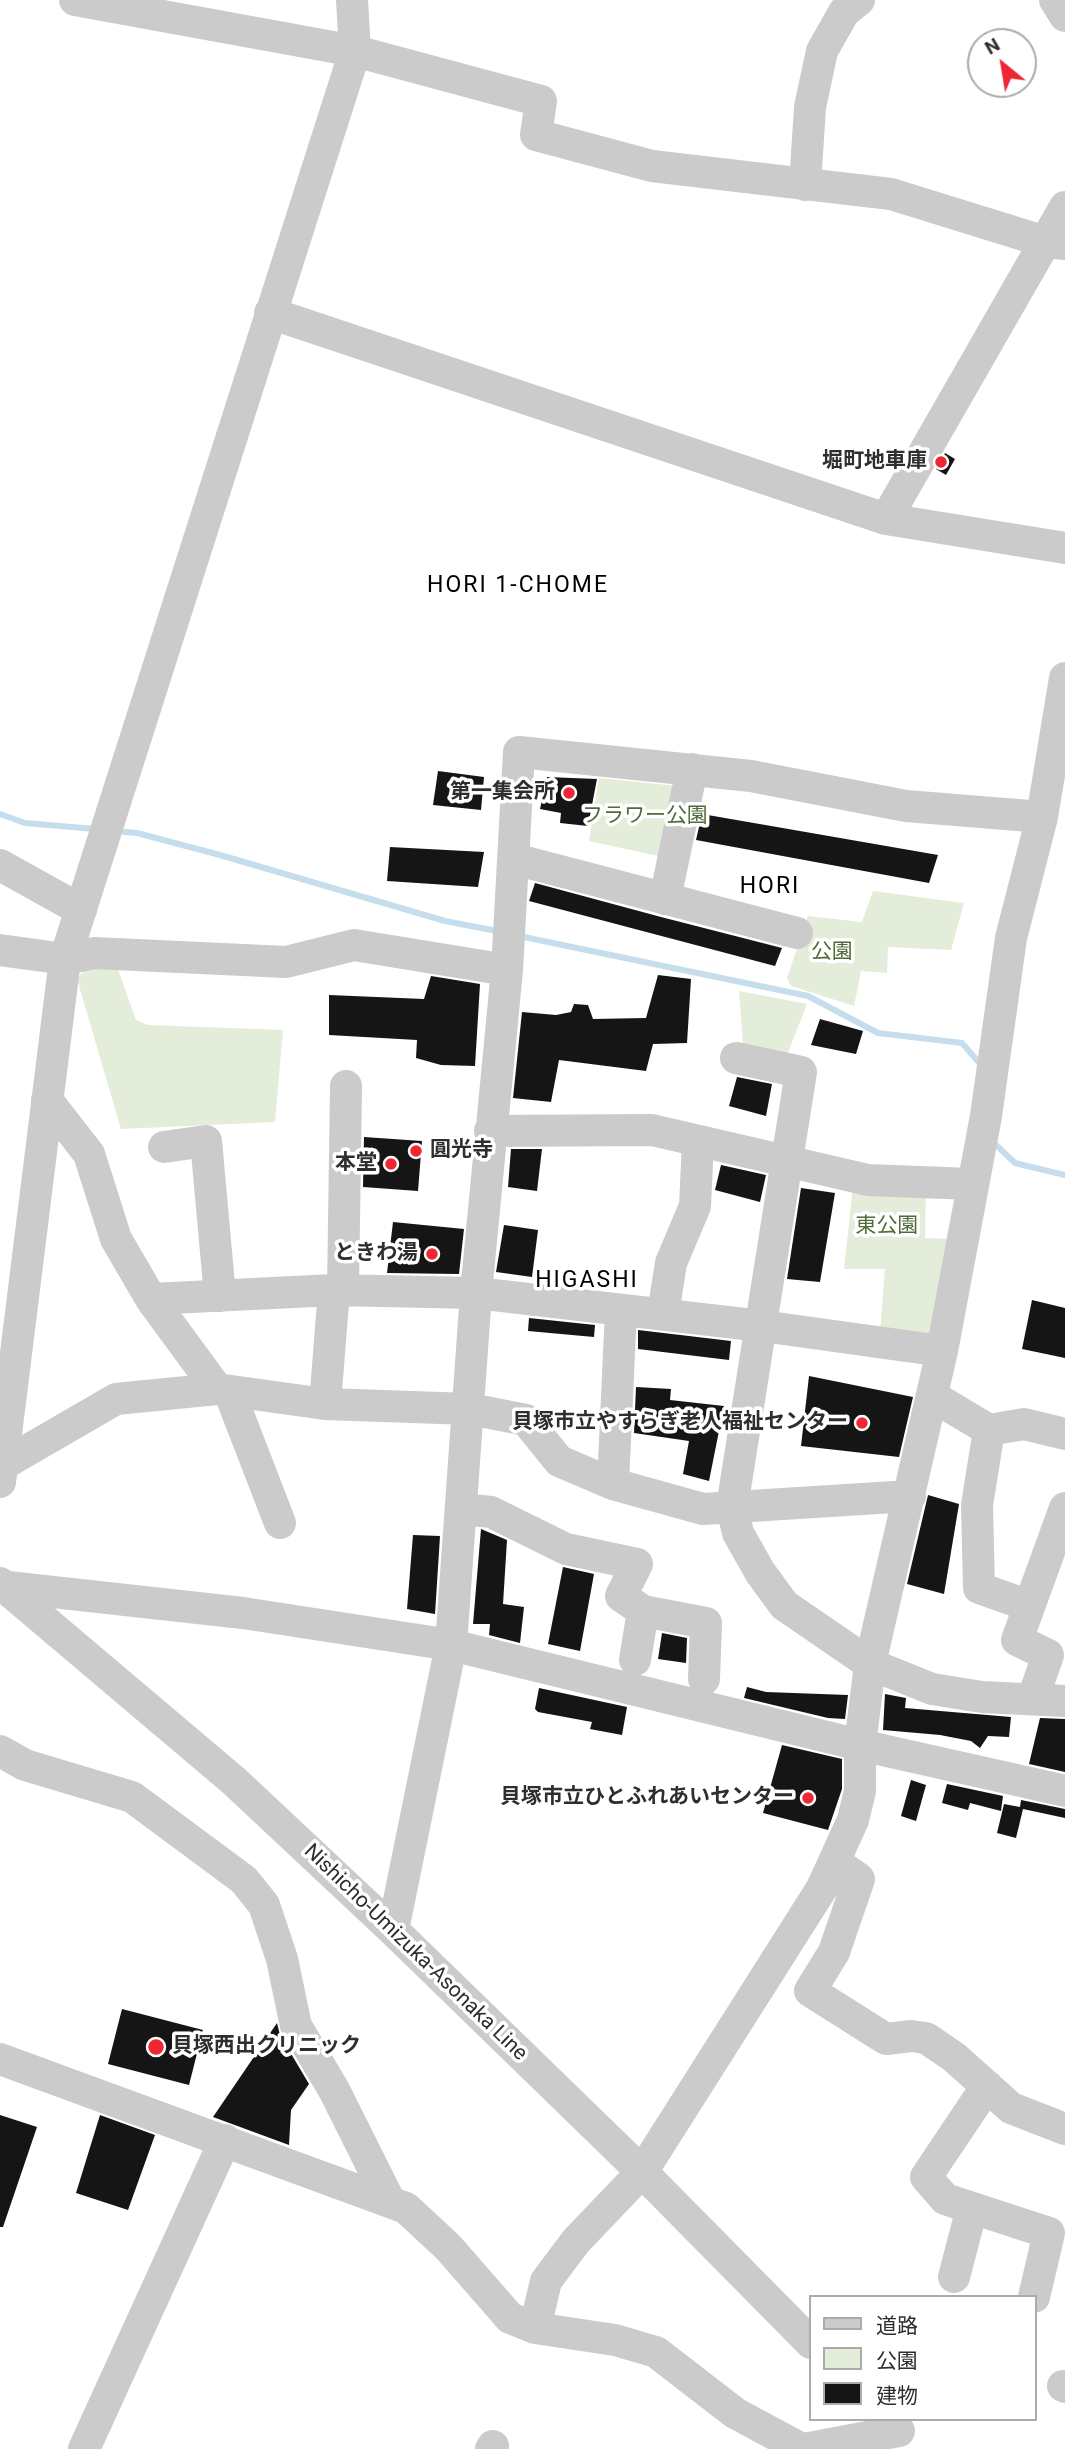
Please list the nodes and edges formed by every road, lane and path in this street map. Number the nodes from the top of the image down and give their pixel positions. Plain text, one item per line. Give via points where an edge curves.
1 (75, 0) edge
2 (352, 0) edge
3 (859, 0) edge
4 (1055, 0) edge
5 (1065, 16) edge
6 (355, 51) junction
7 (805, 186) junction
8 (1065, 207) edge
9 (1056, 243) edge
10 (270, 313) junction
11 (886, 519) junction
12 (1065, 548) edge
13 (1065, 678) edge
14 (692, 769) junction
15 (1042, 817) junction
16 (513, 859) junction
17 (0, 865) edge
18 (665, 899) junction
19 (81, 910) junction
20 (797, 933) dead end
21 (0, 950) edge
22 (65, 959) junction
23 (508, 970) junction
24 (736, 1058) dead end
25 (346, 1086) dead end
26 (47, 1100) junction
27 (490, 1132) junction
28 (698, 1141) junction
29 (164, 1147) dead end
30 (788, 1162) junction
31 (971, 1184) junction
32 (338, 1290) junction
33 (476, 1293) junction
34 (220, 1296) junction
35 (152, 1299) junction
36 (621, 1310) junction
37 (663, 1314) junction
38 (762, 1326) junction
39 (942, 1351) junction
40 (223, 1390) junction
41 (932, 1396) junction
42 (326, 1404) junction
43 (470, 1409) junction
44 (989, 1430) junction
45 (1065, 1434) edge
46 (1, 1473) edge
47 (613, 1484) junction
48 (910, 1496) junction
49 (732, 1507) junction
50 (1065, 1508) edge
51 (462, 1509) junction
52 (280, 1523) dead end
53 (4, 1585) edge
54 (1027, 1605) junction
55 (643, 1611) junction
56 (451, 1645) junction
57 (635, 1660) dead end
58 (870, 1664) junction
59 (704, 1679) dead end
60 (1033, 1698) junction
61 (1065, 1701) edge
62 (860, 1745) junction
63 (0, 1751) edge
64 (1065, 1791) edge
65 (836, 1863) junction
66 (393, 1930) junction
67 (0, 2059) edge
68 (987, 2087) junction
69 (1065, 2129) edge
70 (225, 2140) junction
71 (642, 2172) junction
72 (390, 2202) junction
73 (972, 2208) junction
74 (954, 2277) dead end
75 (1034, 2295) edge
76 (536, 2328) junction
77 (810, 2342) edge
78 (901, 2433) edge
79 (84, 2449) edge
80 (803, 2449) edge

1 - 6 street
2 - 6 street
3 - 7 street via 844,12 822,51 810,107
4 - 5 street
6 - 7 street via 541,101 536,135 652,166
6 - 10 street
7 - 9 street via 891,194
8 - 9 street
9 - 11 street
10 - 11 street
10 - 19 street
11 - 12 street
13 - 15 street
14 - 15 street via 906,806
14 - 16 street via 519,752
14 - 18 street
15 - 31 street via 1011,938 986,1115
16 - 18 street
16 - 23 street
17 - 19 street
18 - 20 street
19 - 22 street
21 - 22 street
22 - 23 street via 94,953 286,962 354,945
22 - 26 street
23 - 27 street
24 - 30 street via 801,1072
25 - 32 street
26 - 35 street via 89,1154 116,1239
26 - 46 street
27 - 28 street via 652,1130
27 - 33 street
28 - 30 street
28 - 37 street via 695,1206 671,1263
29 - 34 street via 206,1141
30 - 31 street via 868,1180
30 - 38 street
31 - 39 street
32 - 33 street
32 - 34 street
32 - 42 street
33 - 36 street
33 - 43 street
34 - 35 street
35 - 40 street
36 - 37 street
36 - 47 street
37 - 38 street
38 - 39 street
38 - 49 street
39 - 41 street
40 - 42 street
40 - 46 street via 116,1399
40 - 52 street
41 - 44 street
41 - 48 street
42 - 43 street
43 - 47 street via 526,1420 559,1461
43 - 51 street
44 - 45 street via 1024,1424
44 - 54 street via 977,1505 979,1588
47 - 49 street via 703,1509
48 - 49 street
48 - 58 street
49 - 58 street via 738,1533 784,1605
50 - 54 street
51 - 55 street via 491,1512 566,1549 637,1564 621,1596
51 - 56 street
53 - 56 street via 243,1613
53 - 66 street, Nishicho-Umizuka-Asonaka Line via 234,1781
54 - 60 street via 1017,1640 1048,1655
55 - 57 street
55 - 59 street via 706,1623
56 - 62 street
56 - 66 street
58 - 60 street via 932,1689 982,1697
58 - 62 street
60 - 61 street
62 - 64 street
62 - 65 street via 860,1791
63 - 72 street via 25,1765 132,1797 244,1880 264,1905 282,1959 296,2026
65 - 68 street via 859,1879 834,1952 810,1991 886,2039 926,2038
65 - 71 street
66 - 71 street, Nishicho-Umizuka-Asonaka Line
67 - 70 street
68 - 69 street via 1011,2108
68 - 73 street via 926,2177 945,2199
70 - 72 street
70 - 79 street
71 - 76 street via 576,2241 547,2281
71 - 77 street, Nishicho-Umizuka-Asonaka Line
72 - 76 street via 406,2208 510,2318
73 - 74 street
73 - 75 street via 1049,2232
76 - 80 street via 615,2340 656,2352 735,2413
78 - 80 street

